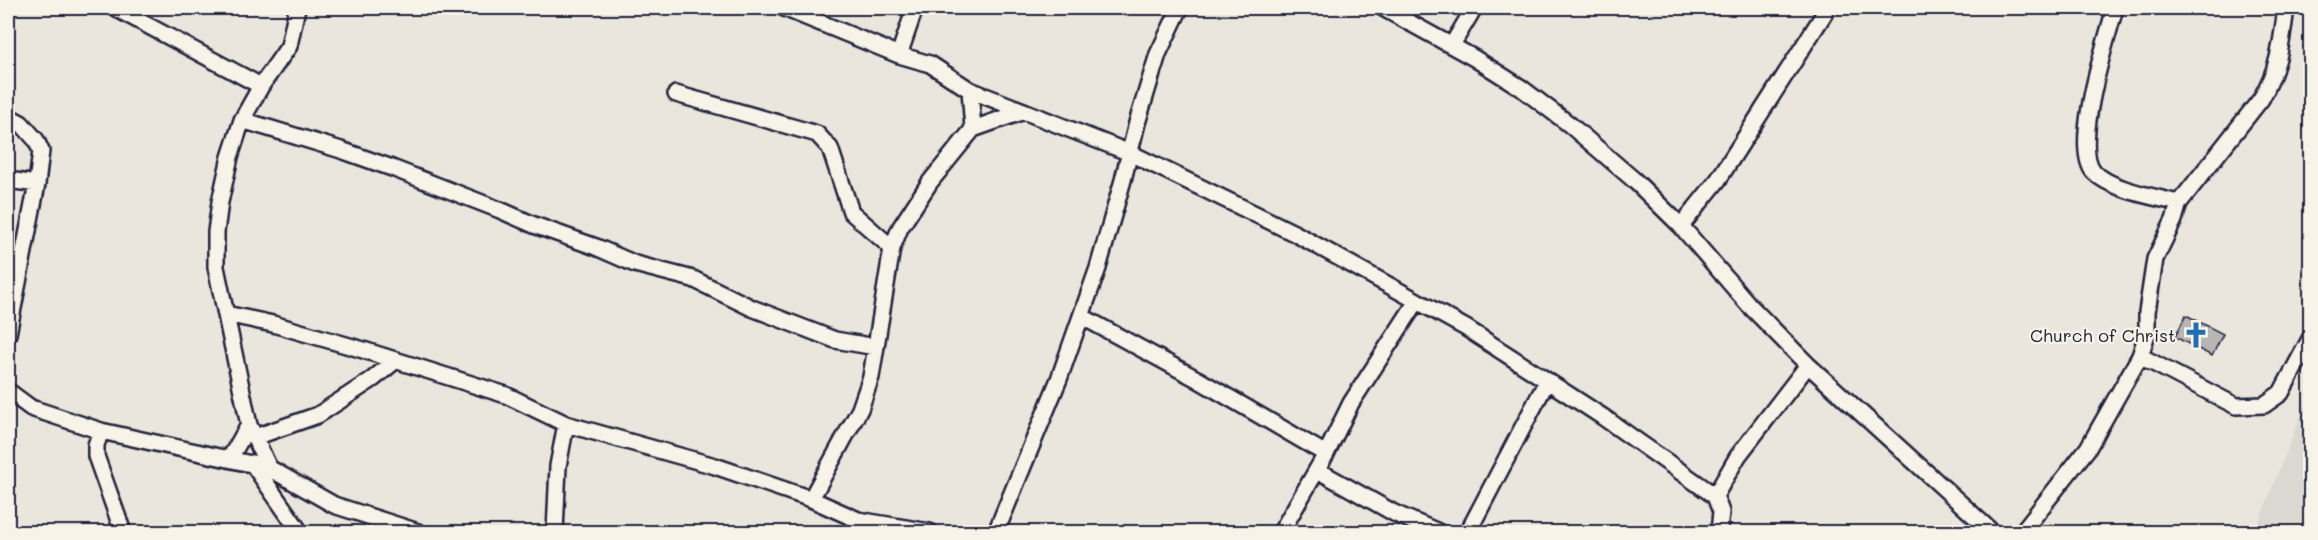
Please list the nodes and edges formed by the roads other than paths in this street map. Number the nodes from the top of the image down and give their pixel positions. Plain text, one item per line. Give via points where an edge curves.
1 (115, 8) edge
2 (297, 8) edge
3 (784, 8) edge
4 (915, 8) edge
5 (1180, 8) edge
6 (1383, 8) edge
7 (1474, 8) edge
8 (1825, 8) edge
9 (2115, 8) edge
10 (2286, 8) edge
11 (1452, 45) junction
12 (899, 55) junction
13 (261, 86) junction
14 (970, 90) junction
15 (676, 94) dead end
16 (1024, 111) junction
17 (8, 116) edge
18 (242, 120) junction
19 (973, 129) junction
20 (1130, 153) junction
21 (8, 180) edge
22 (37, 184) junction
23 (2179, 204) junction
24 (1681, 226) junction
25 (892, 248) junction
26 (1417, 301) junction
27 (226, 314) junction
28 (1081, 316) junction
29 (8, 334) edge
30 (2310, 339) edge
31 (876, 347) junction
32 (2140, 356) junction
33 (396, 360) junction
34 (1808, 365) junction
35 (1547, 381) junction
36 (8, 391) edge
37 (566, 424) junction
38 (101, 431) junction
39 (252, 431) junction
40 (1326, 454) junction
41 (231, 458) junction
42 (252, 463) junction
43 (269, 468) junction
44 (1317, 470) junction
45 (1715, 496) junction
46 (811, 499) junction
47 (123, 532) edge
48 (300, 532) edge
49 (418, 532) edge
50 (555, 532) edge
51 (930, 532) edge
52 (996, 532) edge
53 (1281, 532) edge
54 (1438, 532) edge
55 (1468, 532) edge
56 (1719, 532) edge
57 (1992, 532) edge
58 (2022, 532) edge

1 - 13 street
2 - 13 street via 289,46
3 - 12 street
4 - 12 street
5 - 20 street via 1158,54
6 - 11 street
7 - 11 street
8 - 24 street via 1718,180
9 - 23 street via 2092,87 2087,154 2092,171 2108,183
10 - 23 street via 2279,60 2272,80
11 - 24 street via 1520,87 1569,124
12 - 14 street via 930,64
13 - 18 street
14 - 16 street
14 - 19 street
15 - 25 street via 817,134 830,148 851,212
16 - 19 street
16 - 20 street
17 - 22 street via 21,123 41,151
18 - 27 street via 222,191 216,232 216,267
18 - 31 street via 429,182 635,264 693,279 752,308 835,340
19 - 25 street via 930,182 900,228
20 - 26 street via 1296,234
20 - 28 street
21 - 22 street
22 - 29 street
23 - 32 street via 2155,259 2147,334
24 - 34 street via 1749,305
25 - 31 street
26 - 35 street
26 - 40 street via 1351,403
27 - 33 street
27 - 39 street
28 - 40 street
28 - 52 street
30 - 32 street via 2281,393 2264,405 2236,406
31 - 46 street via 860,409
32 - 58 street via 2088,448
33 - 37 street via 506,395
33 - 39 street via 318,415
34 - 45 street via 1738,456
34 - 57 street
35 - 45 street
35 - 55 street
36 - 38 street via 31,408
37 - 46 street via 715,466
37 - 50 street via 558,466
38 - 41 street
38 - 47 street via 96,456
39 - 41 street
39 - 43 street
40 - 44 street
41 - 42 street
42 - 43 street
42 - 48 street
43 - 49 street via 334,505
44 - 53 street
44 - 54 street via 1394,513
45 - 56 street via 1721,512
46 - 51 street via 858,520

